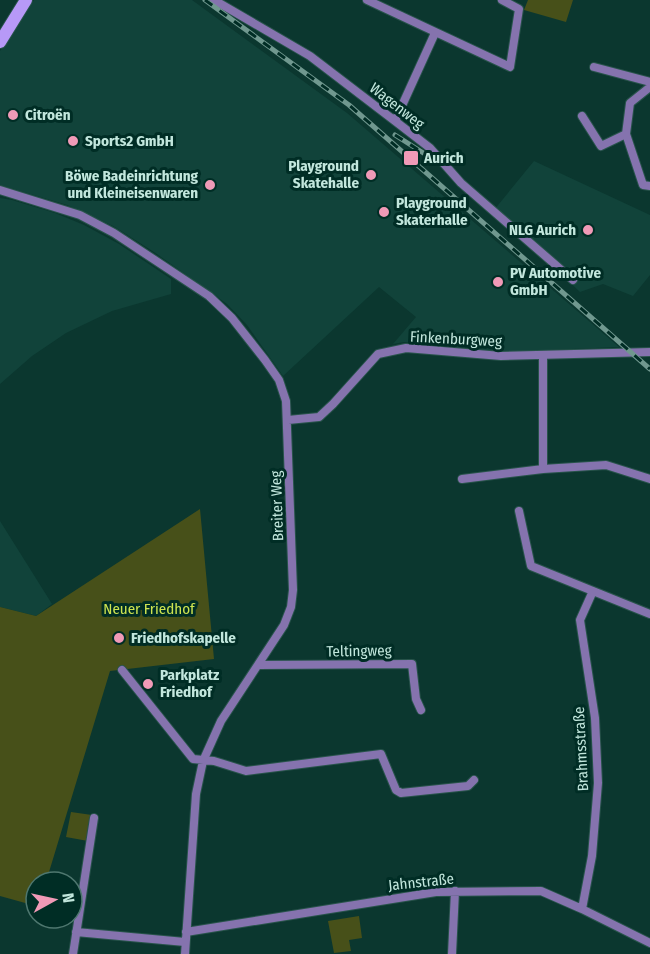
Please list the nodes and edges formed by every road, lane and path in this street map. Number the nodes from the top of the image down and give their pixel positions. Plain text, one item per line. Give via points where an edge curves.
1 (26, 0) edge
2 (214, 0) edge
3 (367, 0) edge
4 (502, 0) edge
5 (435, 33) junction
6 (0, 42) edge
7 (594, 67) dead end
8 (650, 82) edge
9 (650, 87) edge
10 (582, 116) dead end
11 (395, 121) junction
12 (626, 134) junction
13 (650, 186) edge
14 (0, 190) edge
15 (573, 280) dead end
16 (650, 352) edge
17 (543, 355) junction
18 (288, 420) junction
19 (543, 469) junction
20 (462, 479) dead end
21 (650, 479) edge
22 (519, 510) dead end
23 (593, 591) junction
24 (650, 614) edge
25 (259, 665) junction
26 (122, 670) dead end
27 (421, 710) dead end
28 (203, 760) junction
29 (474, 780) dead end
30 (94, 818) dead end
31 (455, 891) junction
32 (582, 909) junction
33 (76, 932) junction
34 (186, 932) junction
35 (185, 942) junction
36 (650, 943) edge
37 (73, 954) edge
38 (185, 954) edge
39 (452, 954) edge

1 - 6 street
2 - 11 street, Wagenweg via 310,56
3 - 5 street
4 - 5 street via 519,9 510,67
5 - 11 street
7 - 8 street
9 - 12 street via 630,103
10 - 12 street via 601,146
11 - 15 street, Wagenweg via 430,148 461,183
12 - 13 street via 643,185
14 - 18 street, Breiter Weg via 80,215 209,296 232,318 279,380
16 - 17 street, Finkenburgweg
17 - 18 street, Finkenburgweg via 501,356 406,348 378,354 319,417
17 - 19 street
18 - 25 street, Breiter Weg via 291,607
19 - 20 street
19 - 21 street via 606,465
22 - 23 street via 531,566
23 - 24 street
23 - 32 street, Brahmsstraße via 580,620 595,718 598,783 592,856
25 - 27 street, Teltingweg via 412,664
25 - 28 street, Breiter Weg via 221,721
26 - 28 street via 193,759
28 - 29 street via 246,771 381,754 396,790 401,793 468,786
28 - 34 street, Breiter Weg via 196,794
30 - 33 street
31 - 32 street, Jahnstraße via 541,891
31 - 34 street, Jahnstraße
31 - 39 street
32 - 36 street, Jahnstraße
33 - 35 street
33 - 37 street
34 - 35 street, Breiter Weg
35 - 38 street, Breiter Weg

